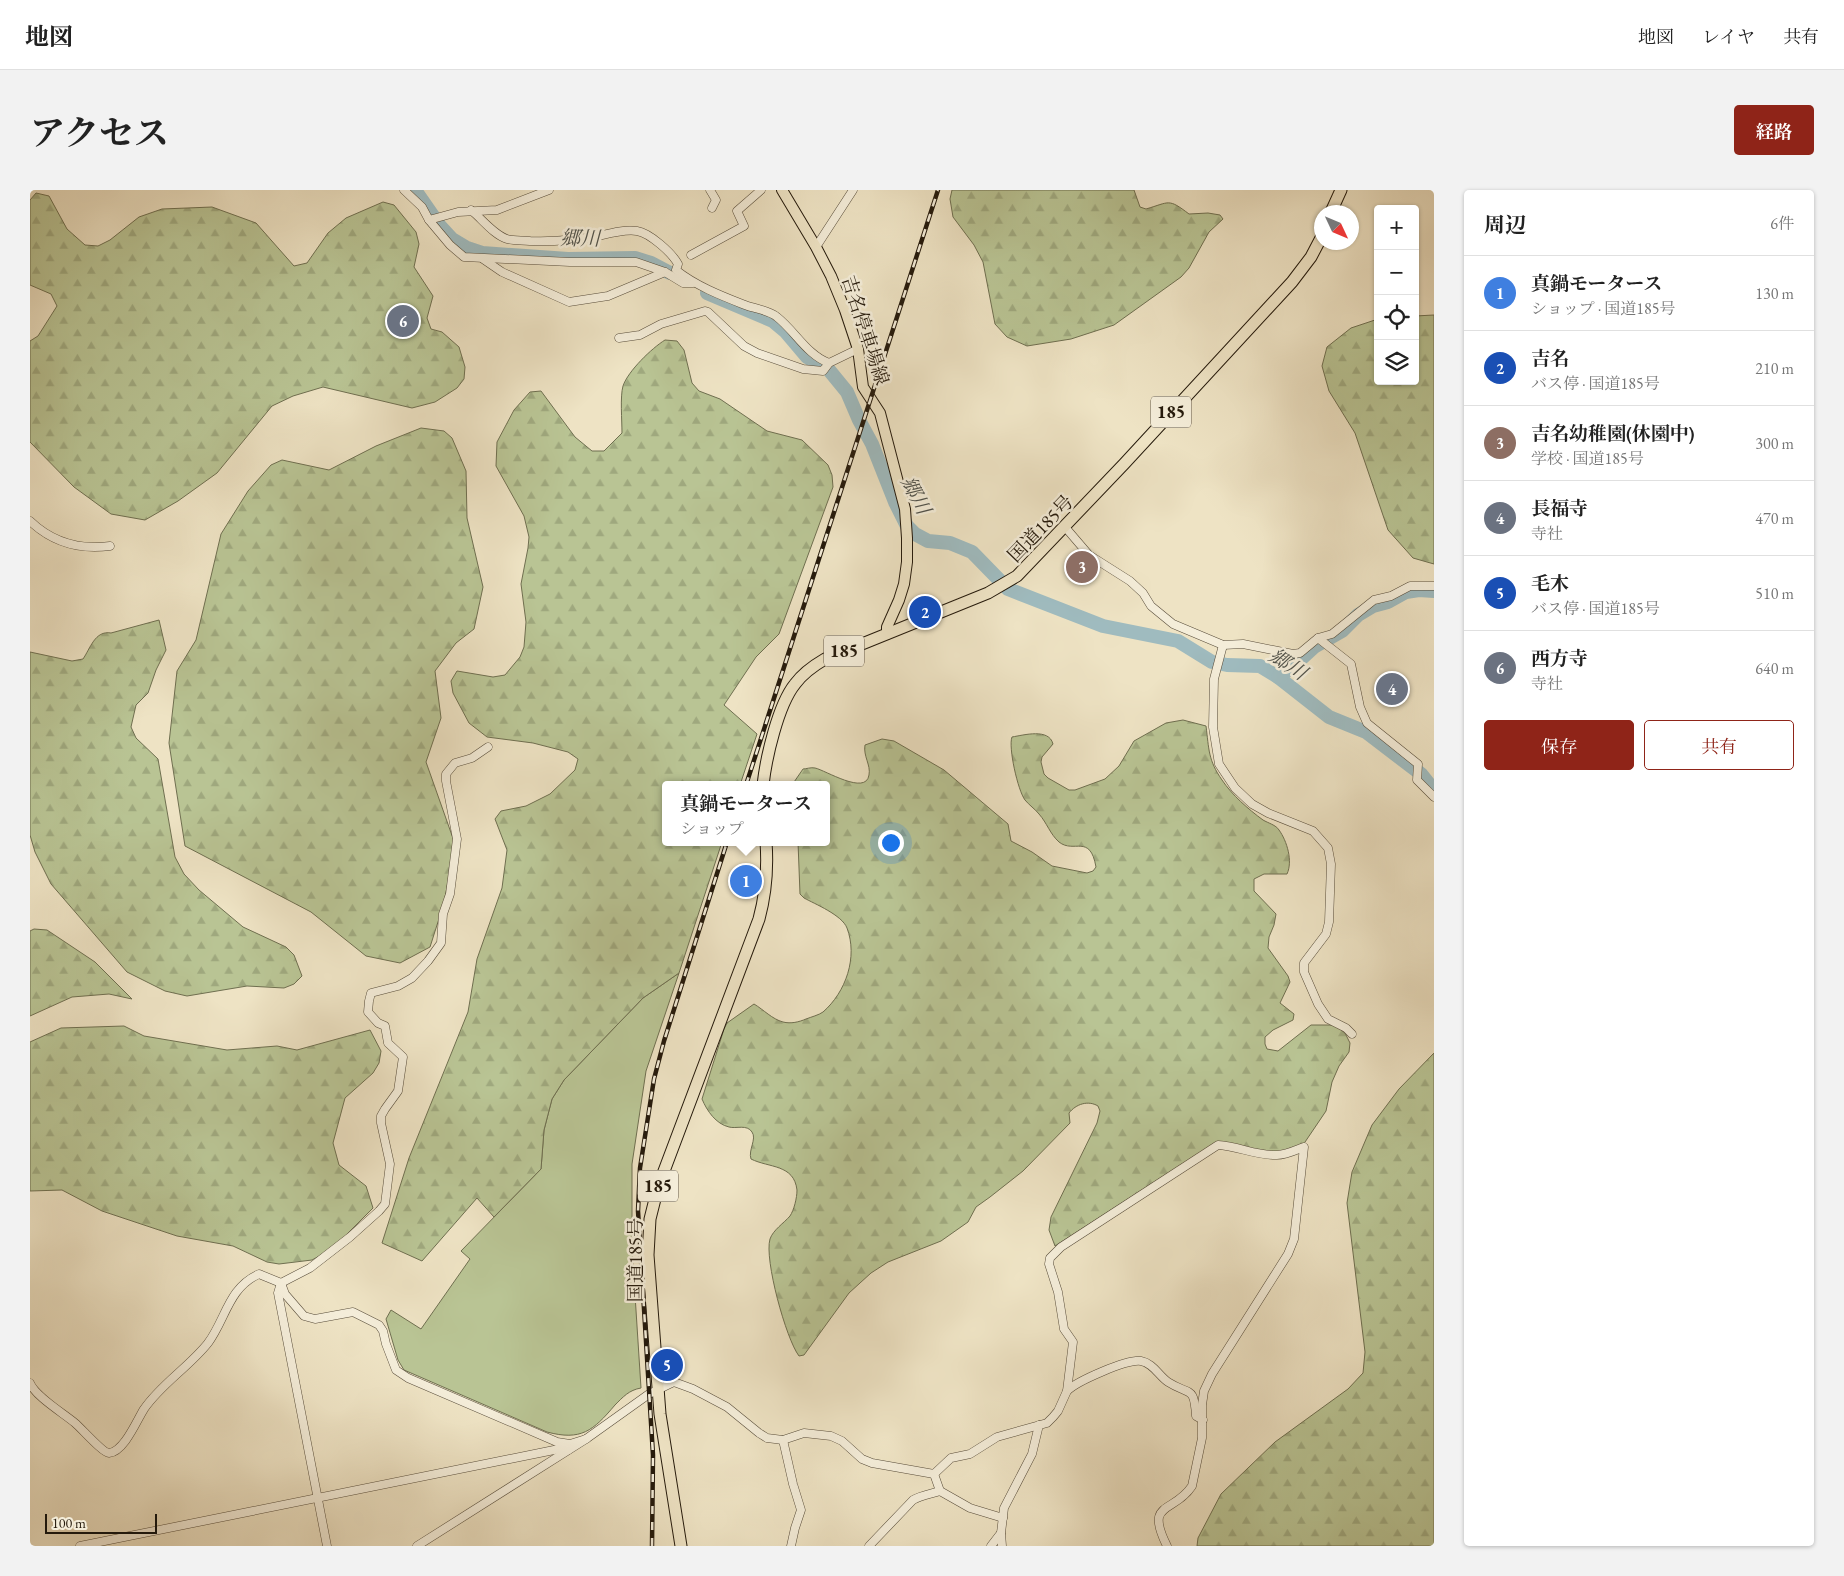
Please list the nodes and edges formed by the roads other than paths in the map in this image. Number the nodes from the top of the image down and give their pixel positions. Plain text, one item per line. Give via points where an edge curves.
1 (404, 190) edge
2 (549, 190) edge
3 (710, 190) edge
4 (761, 190) edge
5 (782, 190) edge
6 (853, 190) edge
7 (1341, 190) edge
8 (1334, 205) edge
9 (712, 208) dead end
10 (471, 210) junction
11 (430, 220) junction
12 (816, 247) junction
13 (1315, 250) edge
14 (691, 255) dead end
15 (483, 259) junction
16 (665, 272) junction
17 (691, 283) junction
18 (619, 338) dead end
19 (858, 349) junction
20 (827, 365) junction
21 (30, 521) edge
22 (1065, 527) junction
23 (110, 546) dead end
24 (1434, 586) edge
25 (887, 634) junction
26 (1322, 641) junction
27 (1223, 645) junction
28 (488, 747) dead end
29 (764, 781) edge
30 (1434, 797) edge
31 (766, 846) edge
32 (1352, 1034) dead end
33 (281, 1283) junction
34 (30, 1383) edge
35 (658, 1389) junction
36 (1067, 1391) junction
37 (1203, 1420) junction
38 (1039, 1425) junction
39 (586, 1439) junction
40 (783, 1440) junction
41 (568, 1450) junction
42 (934, 1474) junction
43 (940, 1491) junction
44 (318, 1498) junction
45 (1003, 1518) junction
46 (1001, 1533) junction
47 (80, 1546) edge
48 (327, 1546) edge
49 (417, 1546) edge
50 (681, 1546) edge
51 (791, 1546) edge
52 (869, 1546) edge
53 (991, 1546) edge
54 (1002, 1546) edge
55 (1167, 1546) edge

1 - 11 street
2 - 10 street via 497,210
3 - 9 street via 716,200
4 - 14 street via 738,211 744,226
5 - 12 main road, 吉名停車場線
6 - 12 street
7 - 8 highway
10 - 11 street
10 - 17 street via 494,231 514,240 557,242 620,232 644,233 667,249 678,264 676,270
11 - 15 street via 450,246 464,257
12 - 19 main road, 吉名停車場線 via 834,284
13 - 22 highway, 国道185号 / 185 via 1292,282
15 - 16 street via 636,262
15 - 16 street via 502,272 569,302 608,296
16 - 17 street
17 - 20 street via 775,315
18 - 20 street via 640,335 661,324 705,311 744,346 757,353 803,369 823,371
19 - 20 street
19 - 25 main road, 吉名停車場線 via 863,388 880,413 907,526 904,584
21 - 23 street via 50,536 74,546
22 - 25 highway, 国道185号 / 185 via 1027,568 999,588
22 - 27 street via 1089,555 1130,580 1151,606 1173,624
24 - 26 street via 1410,586 1374,600
25 - 29 highway, 国道185号 / 185 via 815,665 794,685 775,728
26 - 27 street via 1293,654 1243,644
26 - 30 street via 1351,664 1366,723 1418,764 1417,780
27 - 32 street via 1214,679 1213,728 1219,764 1235,788 1252,804 1313,831 1328,848 1331,864 1329,922 1326,934 1304,963 1304,972 1328,1019
28 - 33 street via 472,758 455,762 446,774 457,839 450,894 443,914 441,944 412,978 398,986 371,993 369,1001 368,1012 385,1026 388,1043 403,1057 398,1091 382,1116 390,1164 385,1204 310,1268
31 - 35 highway, 国道185号 / 185 via 766,887 759,919 653,1203 648,1255
33 - 34 street via 259,1274 248,1279 228,1305 209,1341 151,1400 132,1434 109,1453 39,1396
33 - 39 street via 285,1294 304,1316 315,1318 353,1312 379,1325 396,1370 408,1378 557,1442 570,1444
33 - 44 street via 278,1293
35 - 39 street
35 - 40 street via 674,1382 693,1389 727,1408 767,1438
35 - 50 highway, 国道185号 / 185
36 - 37 street via 1086,1379 1142,1361 1168,1382 1191,1392 1196,1416
36 - 37 street via 1073,1342 1064,1329 1050,1258 1061,1247 1218,1145 1279,1155 1304,1147 1294,1239 1288,1254 1212,1374 1204,1391
36 - 38 street via 1058,1411 1047,1423
37 - 55 street via 1192,1486 1188,1493 1165,1507 1160,1514 1158,1523
38 - 42 street via 997,1437 970,1454 952,1458
38 - 45 street via 1032,1454 1004,1508
39 - 41 street
40 - 42 street via 804,1433 831,1436 872,1463
40 - 51 street via 801,1510
41 - 44 street via 559,1449
41 - 49 street
42 - 43 street
43 - 45 street via 970,1508
43 - 52 street via 913,1500
44 - 47 street
44 - 48 street
45 - 46 street
46 - 53 street
46 - 54 street

